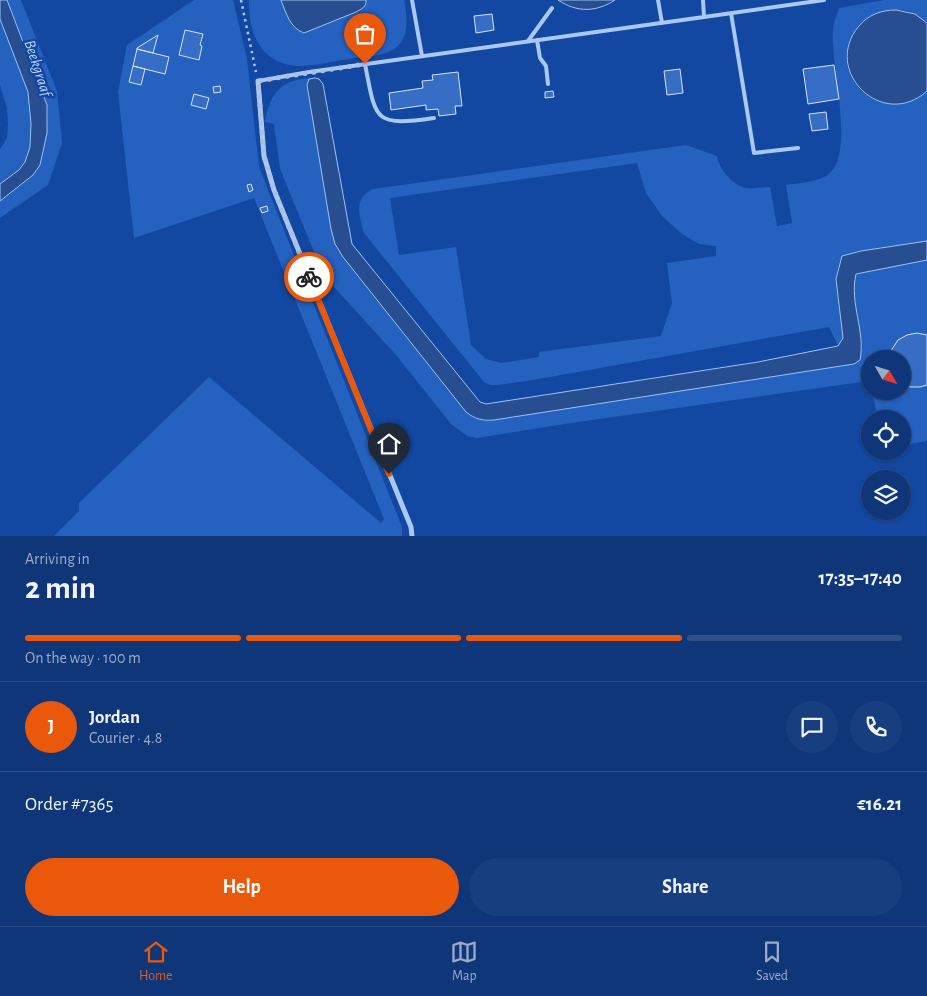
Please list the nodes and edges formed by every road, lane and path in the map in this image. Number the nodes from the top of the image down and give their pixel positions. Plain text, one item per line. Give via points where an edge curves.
1 (241, 0) edge
2 (412, 0) edge
3 (658, 0) edge
4 (703, 0) edge
5 (824, 0) edge
6 (552, 8) dead end
7 (731, 14) junction
8 (704, 17) junction
9 (662, 23) junction
10 (537, 40) junction
11 (528, 41) junction
12 (422, 56) junction
13 (365, 64) junction
14 (258, 81) junction
15 (548, 84) dead end
16 (434, 118) dead end
17 (798, 148) dead end
18 (412, 536) edge

1 - 14 path
2 - 12 lane
3 - 9 lane
4 - 8 lane
5 - 7 lane
6 - 11 lane
7 - 8 lane
7 - 17 lane via 754,153
8 - 9 lane
9 - 10 lane
10 - 11 lane
10 - 15 lane
11 - 12 lane
12 - 13 lane
13 - 14 lane
13 - 16 lane via 373,105 381,116 401,122
14 - 18 street via 264,156 274,190

